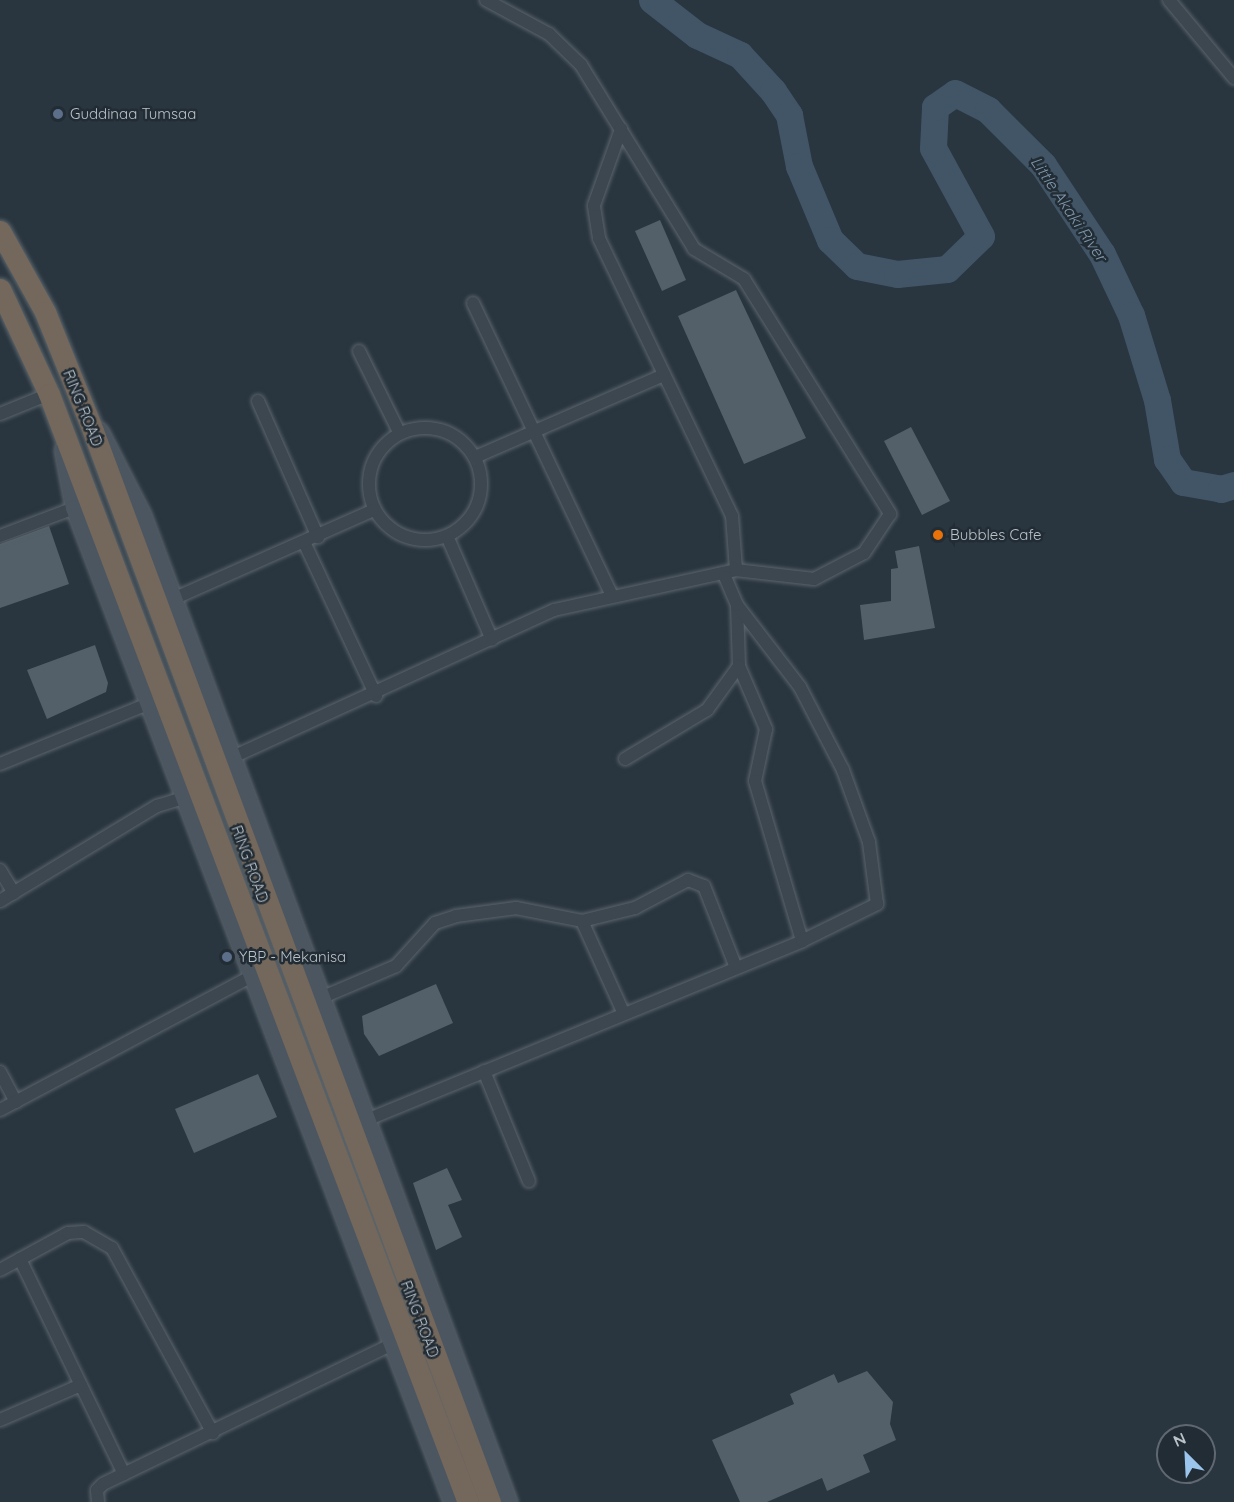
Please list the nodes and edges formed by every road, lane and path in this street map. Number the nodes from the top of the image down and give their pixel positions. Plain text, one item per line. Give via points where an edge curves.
1 (486, 0) edge
2 (1169, 0) edge
3 (1234, 78) edge
4 (621, 129) junction
5 (0, 231) edge
6 (0, 289) edge
7 (473, 303) dead end
8 (359, 351) dead end
9 (664, 375) junction
10 (49, 394) junction
11 (258, 401) dead end
12 (81, 402) junction
13 (0, 414) edge
14 (59, 423) junction
15 (399, 432) junction
16 (536, 433) junction
17 (475, 457) junction
18 (74, 508) junction
19 (374, 510) junction
20 (0, 536) edge
21 (447, 536) junction
22 (318, 537) junction
23 (304, 542) junction
24 (736, 570) junction
25 (725, 577) junction
26 (611, 593) junction
27 (173, 599) junction
28 (737, 605) junction
29 (492, 640) junction
30 (739, 666) junction
31 (376, 696) junction
32 (150, 703) junction
33 (235, 756) junction
34 (625, 759) dead end
35 (0, 764) edge
36 (186, 797) junction
37 (0, 870) edge
38 (14, 893) junction
39 (0, 901) edge
40 (582, 921) junction
41 (802, 941) junction
42 (735, 965) junction
43 (255, 975) junction
44 (323, 997) junction
45 (623, 1012) junction
46 (484, 1071) junction
47 (0, 1072) edge
48 (16, 1102) junction
49 (0, 1110) edge
50 (364, 1121) junction
51 (529, 1181) dead end
52 (20, 1259) junction
53 (0, 1270) edge
54 (390, 1345) junction
55 (81, 1385) junction
56 (0, 1420) edge
57 (213, 1433) junction
58 (124, 1474) junction
59 (98, 1502) edge
60 (452, 1502) edge
61 (468, 1502) edge
62 (490, 1502) edge
63 (509, 1502) edge

1 - 4 street via 549,34 581,65
2 - 3 street
4 - 9 street via 594,205 599,238
4 - 24 street via 694,249 744,279 890,514 864,553 814,579
5 - 12 highway, RING ROAD via 45,312
6 - 10 highway, RING ROAD
7 - 16 street
8 - 15 street
9 - 16 street
9 - 24 street via 732,516
10 - 13 street
10 - 14 highway, RING ROAD
11 - 22 street
12 - 27 street via 128,477
12 - 62 highway, RING ROAD
14 - 18 street
14 - 61 highway, RING ROAD
15 - 17 street via 434,428 465,444
15 - 19 street via 375,457 369,473
16 - 17 street
16 - 26 street
17 - 21 street via 481,494 474,511
18 - 20 street
18 - 32 street
19 - 21 street via 396,533 412,539
19 - 22 street
21 - 29 street
22 - 23 street
23 - 27 street
23 - 31 street
24 - 25 street
25 - 26 street
25 - 28 street
26 - 29 street via 554,610
27 - 33 street
28 - 30 street
28 - 41 street via 780,658 823,729 852,791 875,867 878,904
29 - 31 street
30 - 34 street via 707,710
30 - 41 street via 766,729 755,781
31 - 33 street
32 - 35 street
32 - 36 street
33 - 44 street
36 - 38 street via 157,806
36 - 43 street
37 - 38 street
38 - 39 street
40 - 42 street via 635,908 696,880 704,886
40 - 44 street via 516,908 456,916 435,923 396,966
40 - 45 street
41 - 42 street
42 - 45 street
43 - 48 street
43 - 54 street
44 - 50 street
45 - 46 street
46 - 50 street
46 - 51 street
47 - 48 street
48 - 49 street
50 - 63 street
52 - 53 street
52 - 55 street
52 - 57 street via 68,1233 84,1232 112,1248
54 - 57 street
54 - 60 street
55 - 56 street
55 - 58 street
57 - 58 street
58 - 59 street via 97,1490

